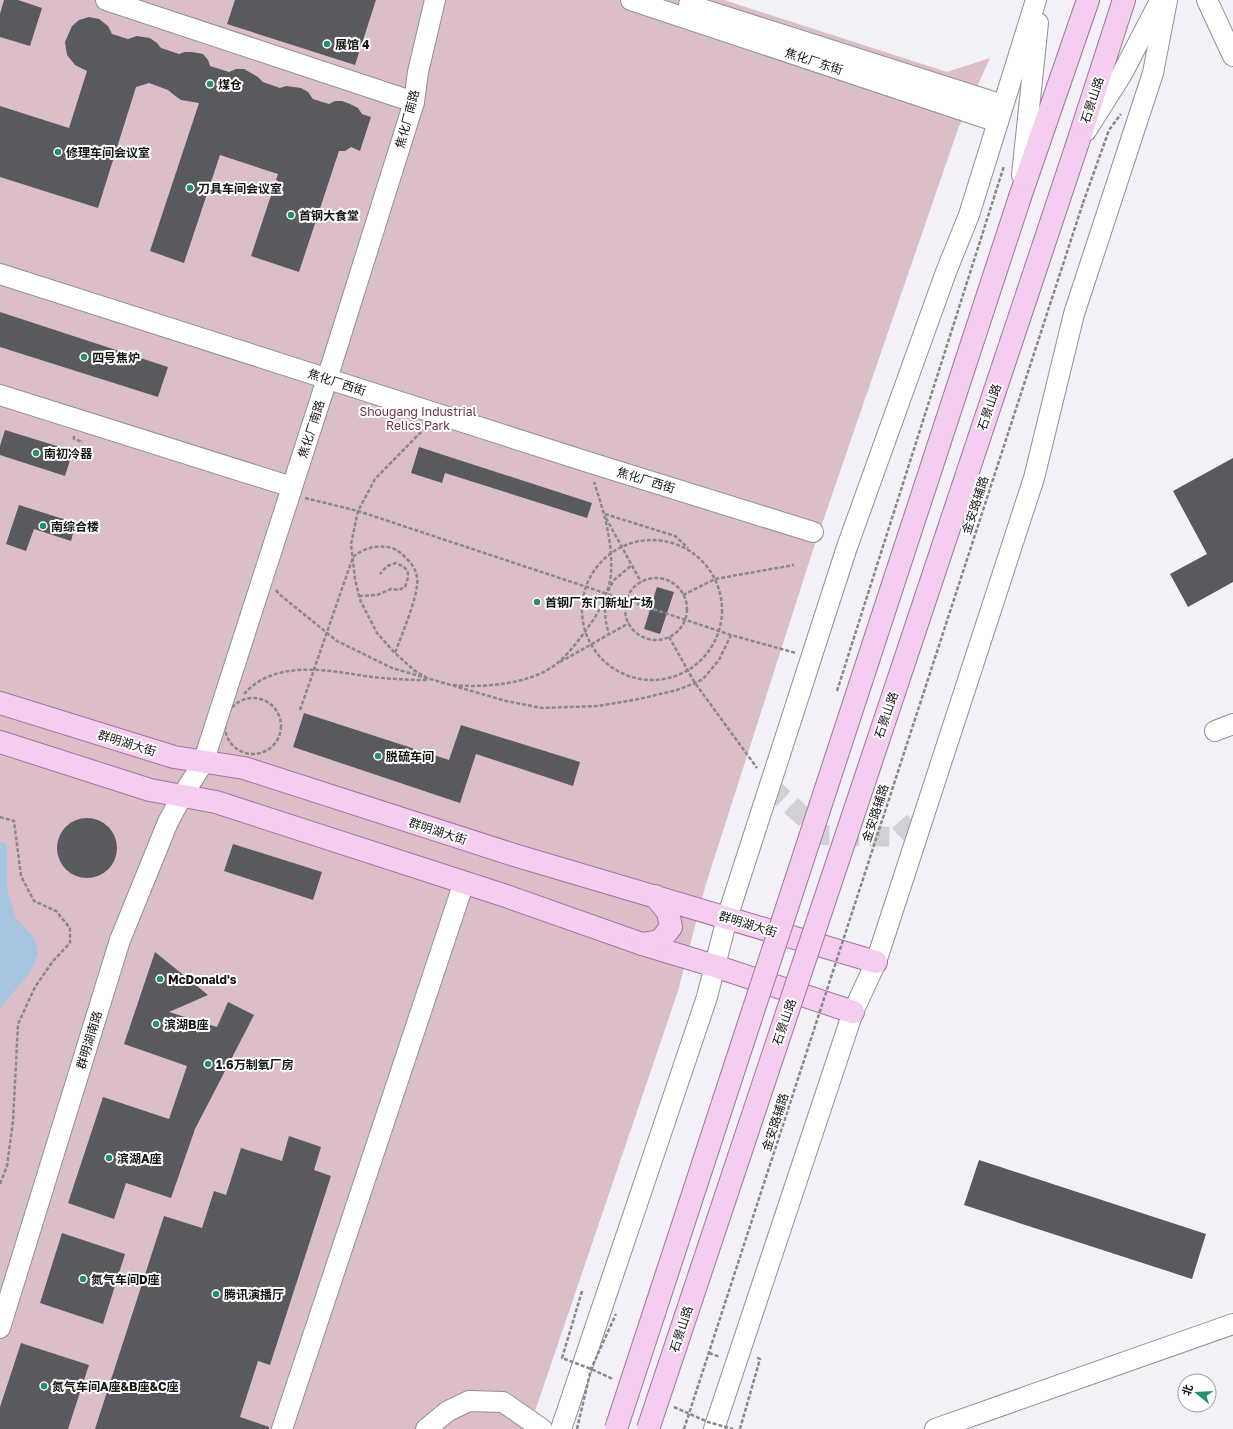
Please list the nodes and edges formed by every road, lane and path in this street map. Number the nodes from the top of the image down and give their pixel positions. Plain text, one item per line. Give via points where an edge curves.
1 (106, 0) edge
2 (435, 0) edge
3 (631, 0) edge
4 (674, 0) edge
5 (1036, 0) edge
6 (1043, 0) edge
7 (1088, 0) edge
8 (1124, 0) edge
9 (1160, 0) edge
10 (1167, 0) edge
11 (1207, 0) edge
12 (1233, 56) edge
13 (414, 102) junction
14 (1122, 113) dead end
15 (1000, 114) junction
16 (1078, 142) junction
17 (1020, 197) junction
18 (0, 274) edge
19 (327, 379) junction
20 (0, 395) edge
21 (441, 416) junction
22 (588, 462) junction
23 (291, 491) junction
24 (358, 511) junction
25 (604, 514) junction
26 (813, 532) dead end
27 (621, 547) junction
28 (692, 551) junction
29 (611, 553) junction
30 (352, 557) junction
31 (632, 565) junction
32 (794, 565) dead end
33 (264, 574) junction
34 (380, 574) dead end
35 (715, 579) junction
36 (641, 582) junction
37 (585, 587) junction
38 (606, 594) junction
39 (683, 595) junction
40 (359, 596) junction
41 (626, 600) junction
42 (685, 620) junction
43 (629, 623) junction
44 (586, 631) junction
45 (719, 631) junction
46 (326, 634) junction
47 (609, 634) junction
48 (731, 635) junction
49 (669, 637) junction
50 (591, 643) junction
51 (395, 653) junction
52 (812, 658) junction
53 (554, 665) junction
54 (314, 670) junction
55 (688, 671) junction
56 (432, 680) junction
57 (447, 684) junction
58 (695, 684) junction
59 (0, 702) edge
60 (231, 709) junction
61 (300, 710) dead end
62 (0, 742) edge
63 (203, 763) junction
64 (769, 785) junction
65 (182, 796) junction
66 (0, 817) edge
67 (464, 882) junction
68 (655, 896) junction
69 (727, 918) junction
70 (642, 944) junction
71 (876, 962) junction
72 (714, 966) junction
73 (853, 1012) junction
74 (0, 1184) edge
75 (616, 1314) dead end
76 (1233, 1324) edge
77 (0, 1328) edge
78 (741, 1351) junction
79 (711, 1426) edge
80 (282, 1429) edge
81 (426, 1429) edge
82 (542, 1429) edge
83 (561, 1429) edge
84 (577, 1429) edge
85 (616, 1429) edge
86 (648, 1429) edge
87 (684, 1429) edge
88 (733, 1429) edge
89 (740, 1429) edge
90 (935, 1429) edge

1 - 13 street
2 - 13 street, 焦化厂南路 via 418,72
3 - 15 street, 焦化厂东街
4 - 15 street, 焦化厂东街
5 - 15 street
6 - 17 street via 1037,25
7 - 17 main road
8 - 16 main road, 石景山路
9 - 16 street via 1122,74
10 - 71 street via 1153,73 1074,314 1034,478
11 - 12 street
13 - 19 street, 焦化厂南路
14 - 87 path, 金安路辅路, bridge via 1109,130 1083,203
15 - 52 street via 969,215 847,546
16 - 86 main road, 石景山路, bridge
17 - 85 main road, bridge
18 - 19 street, 焦化厂西街
19 - 21 street, 焦化厂西街
19 - 23 street, 焦化厂南路
20 - 23 street
21 - 22 street, 焦化厂西街
21 - 24 path via 418,435 375,479
22 - 25 path
22 - 26 street, 焦化厂西街
23 - 24 path
23 - 33 street, 焦化厂南路
24 - 30 path via 351,544
24 - 37 path
25 - 27 path
25 - 28 path via 675,536
25 - 29 path
27 - 28 path via 650,539 672,542
27 - 29 path
27 - 31 path
28 - 35 path via 709,566
29 - 37 path via 594,570
29 - 38 path
30 - 40 path
30 - 46 path
30 - 51 path via 362,550 386,546 397,550 413,566 417,577 417,590
31 - 36 path
31 - 38 path via 614,580
32 - 35 path
33 - 46 path via 279,594
33 - 63 street, 焦化厂南路
34 - 40 path via 387,566 396,563 405,567 408,579 405,587 399,590 391,589 377,595
35 - 39 path
35 - 45 path via 723,608
36 - 39 path via 662,579 672,583
36 - 41 path
37 - 38 path
37 - 44 path via 582,613
38 - 41 path
38 - 44 path
38 - 47 path via 604,608
39 - 42 path via 687,610
40 - 51 path via 377,633
41 - 42 path
41 - 43 path via 626,618
42 - 45 path
42 - 49 path via 674,635
43 - 47 path
43 - 49 path via 637,634 646,638 655,640
44 - 50 path
44 - 53 path via 570,651
45 - 48 path
45 - 55 path via 708,654
46 - 54 path
46 - 56 path via 392,668
47 - 50 path
48 - 52 path
48 - 58 path via 719,660 703,679
49 - 55 path
50 - 53 path
50 - 55 path via 600,658 619,672 642,680 667,679
51 - 56 path via 415,671
52 - 64 street
53 - 57 path via 529,678 490,685
54 - 56 path via 398,680
54 - 60 path via 273,675 251,686
54 - 61 path
55 - 58 path
56 - 57 path
57 - 58 path via 506,701 542,708 598,706 639,699
58 - 64 path
59 - 63 main road, 群明湖大街 via 174,757
60 - 60 path via 225,726 227,736 239,750 258,753 274,744 282,727 277,710 271,703 263,699 250,698 237,703
62 - 65 main road via 150,790
63 - 65 street, 群明湖南路
63 - 68 main road, 群明湖大街 via 244,768 514,855
64 - 69 street
65 - 67 main road via 216,802
65 - 77 street, 群明湖南路 via 168,822 120,940
66 - 74 path via 14,822 21,876 34,900 56,911 70,928 70,943 53,961 35,987 18,1024 13,1121 7,1166
67 - 70 main road
67 - 80 street
68 - 69 main road, 群明湖大街
68 - 70 main road via 668,912 671,927 660,941
69 - 71 main road, 群明湖大街
69 - 72 street
70 - 72 main road
71 - 73 street
72 - 73 main road
72 - 83 street via 704,1005
73 - 78 street
75 - 84 path, bridge via 591,1369
76 - 90 street
78 - 79 street
78 - 89 path via 760,1359
79 - 88 path, bridge
81 - 82 street via 448,1411 469,1401 503,1402

